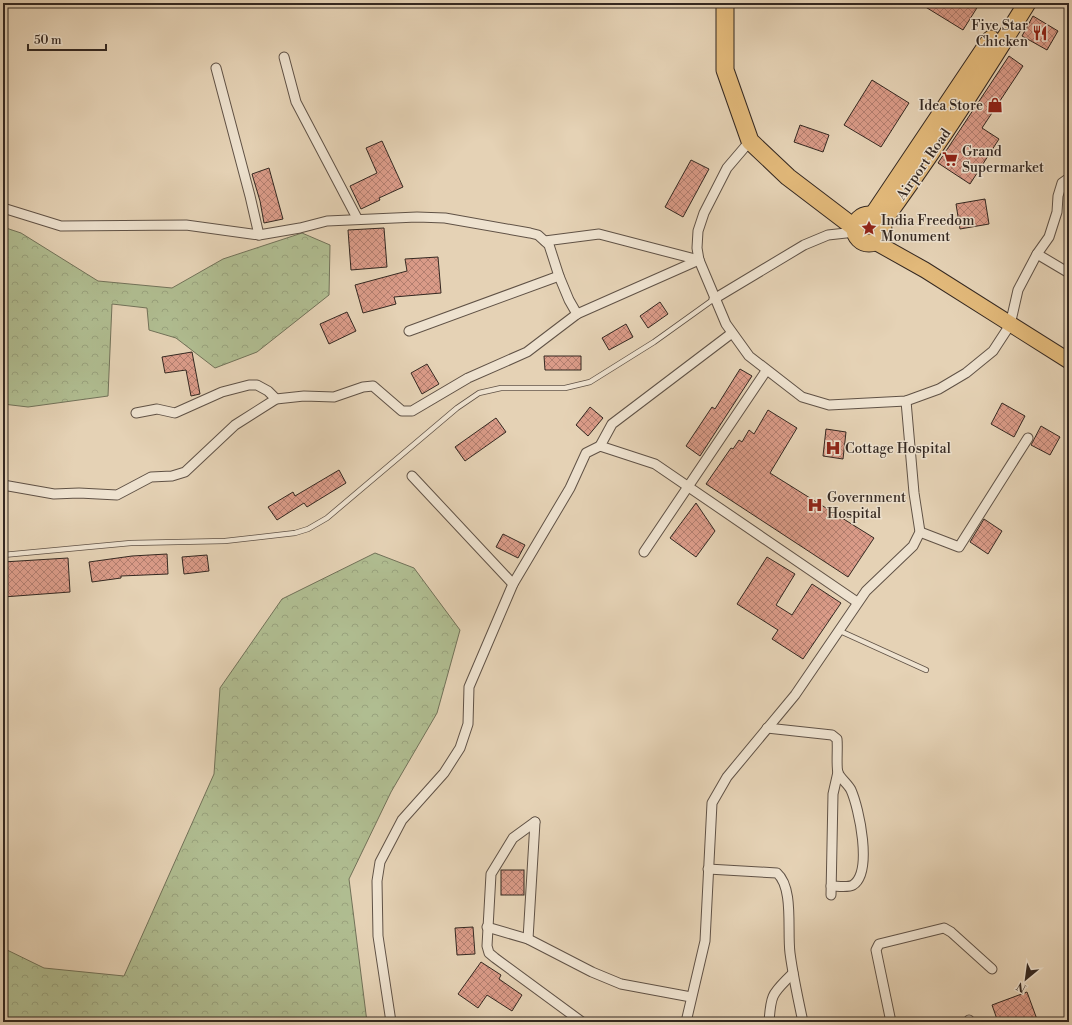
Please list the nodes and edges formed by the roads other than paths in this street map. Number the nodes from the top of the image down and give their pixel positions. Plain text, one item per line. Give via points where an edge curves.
1 (725, 3) edge
2 (1015, 3) edge
3 (1027, 3) edge
4 (284, 57) dead end
5 (216, 68) dead end
6 (750, 140) junction
7 (1069, 178) edge
8 (3, 208) edge
9 (357, 218) junction
10 (869, 227) junction
11 (258, 235) junction
12 (545, 241) junction
13 (1037, 254) junction
14 (699, 260) junction
15 (1069, 273) edge
16 (559, 276) junction
17 (714, 299) junction
18 (577, 314) junction
19 (1010, 325) junction
20 (409, 331) dead end
21 (732, 333) junction
22 (1069, 361) edge
23 (766, 371) junction
24 (276, 399) junction
25 (906, 401) junction
26 (136, 413) dead end
27 (1028, 438) dead end
28 (600, 446) junction
29 (412, 476) dead end
30 (3, 485) edge
31 (688, 487) junction
32 (920, 532) junction
33 (644, 552) dead end
34 (3, 555) edge
35 (513, 584) junction
36 (857, 602) junction
37 (840, 631) junction
38 (926, 670) dead end
39 (767, 728) junction
40 (838, 772) junction
41 (708, 869) junction
42 (487, 927) junction
43 (528, 939) junction
44 (992, 969) dead end
45 (794, 973) junction
46 (691, 997) junction
47 (391, 1022) edge
48 (582, 1022) edge
49 (686, 1022) edge
50 (769, 1022) edge
51 (803, 1022) edge
52 (891, 1022) edge

1 - 6 highway via 725,70
2 - 10 highway, Airport Road
3 - 10 highway, Airport Road via 918,173
4 - 9 street via 296,102
5 - 11 street
6 - 10 highway via 788,177 815,197
6 - 14 street via 727,168 704,213 698,232
7 - 13 street via 1062,183 1057,212 1048,237
8 - 11 street via 61,226 186,225
9 - 11 street via 327,221
9 - 12 street via 445,218 530,233
10 - 17 street via 828,235 804,244
10 - 19 main road via 925,270
12 - 14 street via 599,234
12 - 16 street via 549,245
13 - 15 street
13 - 19 street via 1018,290
14 - 17 street
14 - 18 street
16 - 18 street
16 - 20 street
17 - 21 street
17 - 34 lane via 654,342 590,382 565,388 501,388 479,393 457,408 327,518 308,529 294,533 225,540 131,543
18 - 24 street via 527,352 468,378 412,411 402,411 373,386 334,397 304,396
19 - 22 main road
19 - 25 street via 993,351 966,373 940,389
21 - 23 street via 749,356
21 - 28 street via 612,424
23 - 25 street via 802,397 829,405
23 - 31 street
24 - 26 street via 268,391 256,385 249,385 222,392 175,413 157,409
24 - 30 street via 235,425 185,472 172,476 151,477 117,494 54,494
25 - 32 street
27 - 32 street via 959,547
28 - 31 street via 655,464
28 - 35 street via 586,453 570,488
29 - 35 street
31 - 33 street
31 - 36 street
32 - 36 street via 913,546
35 - 47 street via 469,687 468,724 460,748 444,773 402,820 380,862 377,881 378,936
36 - 37 street
37 - 38 lane
37 - 39 street via 795,695
39 - 40 street via 835,737
39 - 41 street via 727,777 712,803
40 - 40 street via 856,802 863,836 863,864 854,884 831,890 833,794
41 - 45 street via 777,873 783,878 788,902 790,951
41 - 46 street via 704,941
42 - 43 street
42 - 43 street via 491,874 513,838 535,822
42 - 48 street via 489,952
43 - 46 street via 621,984
44 - 52 street via 944,928 879,944 876,950
45 - 50 street via 776,990 771,999
45 - 51 street
46 - 49 street

